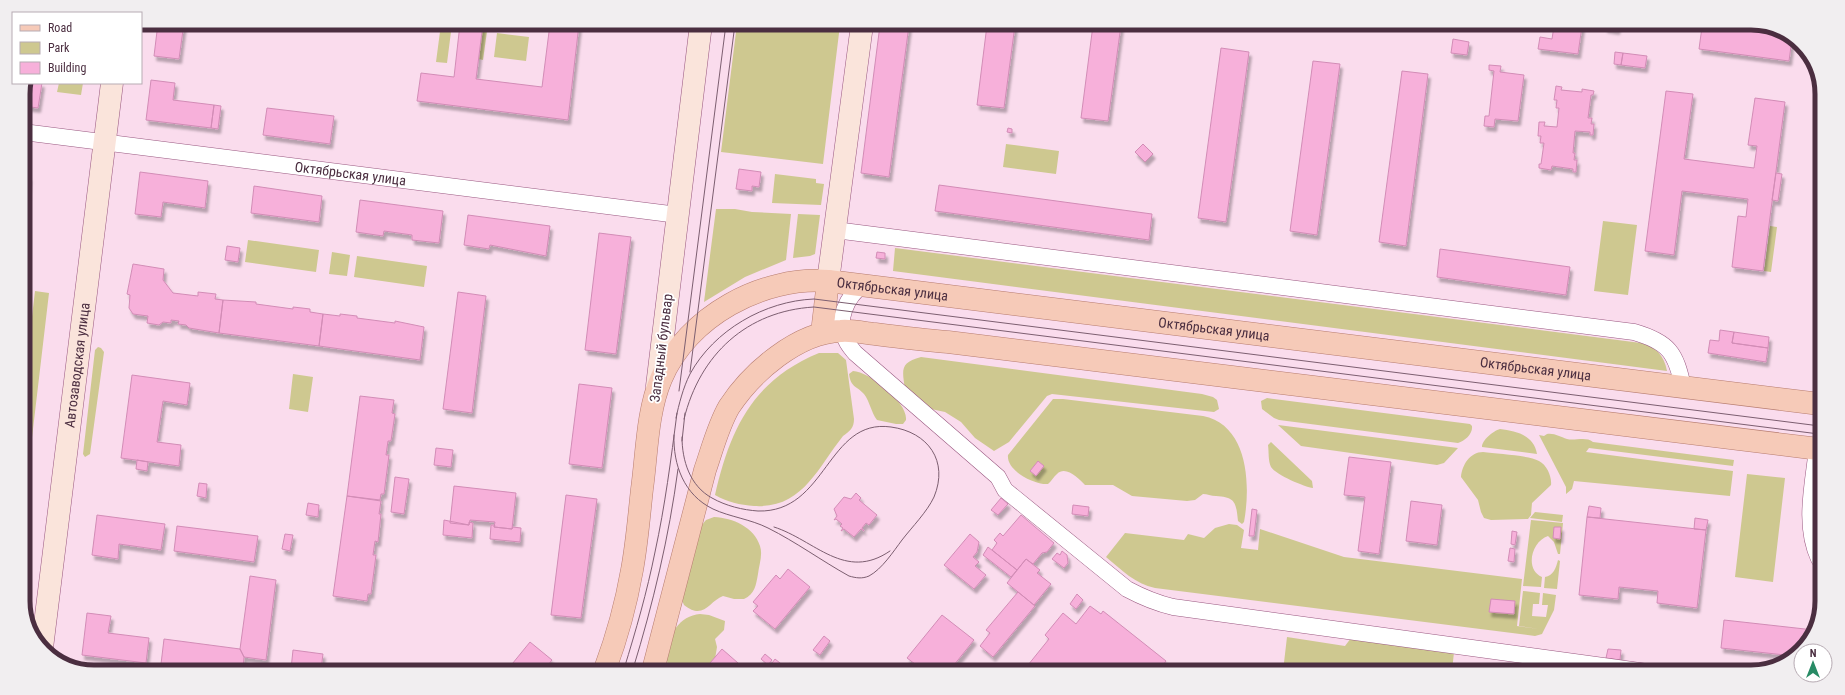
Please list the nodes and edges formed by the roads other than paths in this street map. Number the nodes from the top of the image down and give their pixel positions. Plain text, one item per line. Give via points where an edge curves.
1 (700, 30) edge
2 (861, 30) edge
3 (112, 84) edge
4 (30, 133) edge
5 (105, 143) junction
6 (678, 215) junction
7 (835, 230) junction
8 (828, 281) junction
9 (863, 285) junction
10 (829, 325) junction
11 (1683, 387) junction
12 (656, 394) junction
13 (1815, 403) edge
14 (1815, 444) edge
15 (1815, 480) edge
16 (1815, 551) edge
17 (43, 640) edge
18 (607, 665) edge
19 (654, 665) edge
20 (1596, 665) edge

1 - 6 street, Западный бульвар
2 - 7 street
3 - 5 street, Автозаводская улица
4 - 5 street, Октябрьская улица
5 - 6 street, Октябрьская улица
5 - 17 street, Автозаводская улица
6 - 12 street, Западный бульвар
7 - 8 street
7 - 11 street via 1634,332 1650,337 1669,349 1678,364
8 - 9 main road, Октябрьская улица
8 - 10 main road
8 - 12 main road, Октябрьская улица via 780,284 727,306 686,341 667,366
9 - 10 street via 854,291
9 - 11 main road, Октябрьская улица
10 - 14 main road
10 - 19 main road via 789,348 751,380 729,408 716,438 704,477
10 - 20 street via 845,339 855,353 998,477 1005,490 1127,589 1154,602 1181,608
11 - 13 main road, Октябрьская улица
12 - 18 main road, Западный бульвар via 632,569
15 - 16 street via 1810,525

